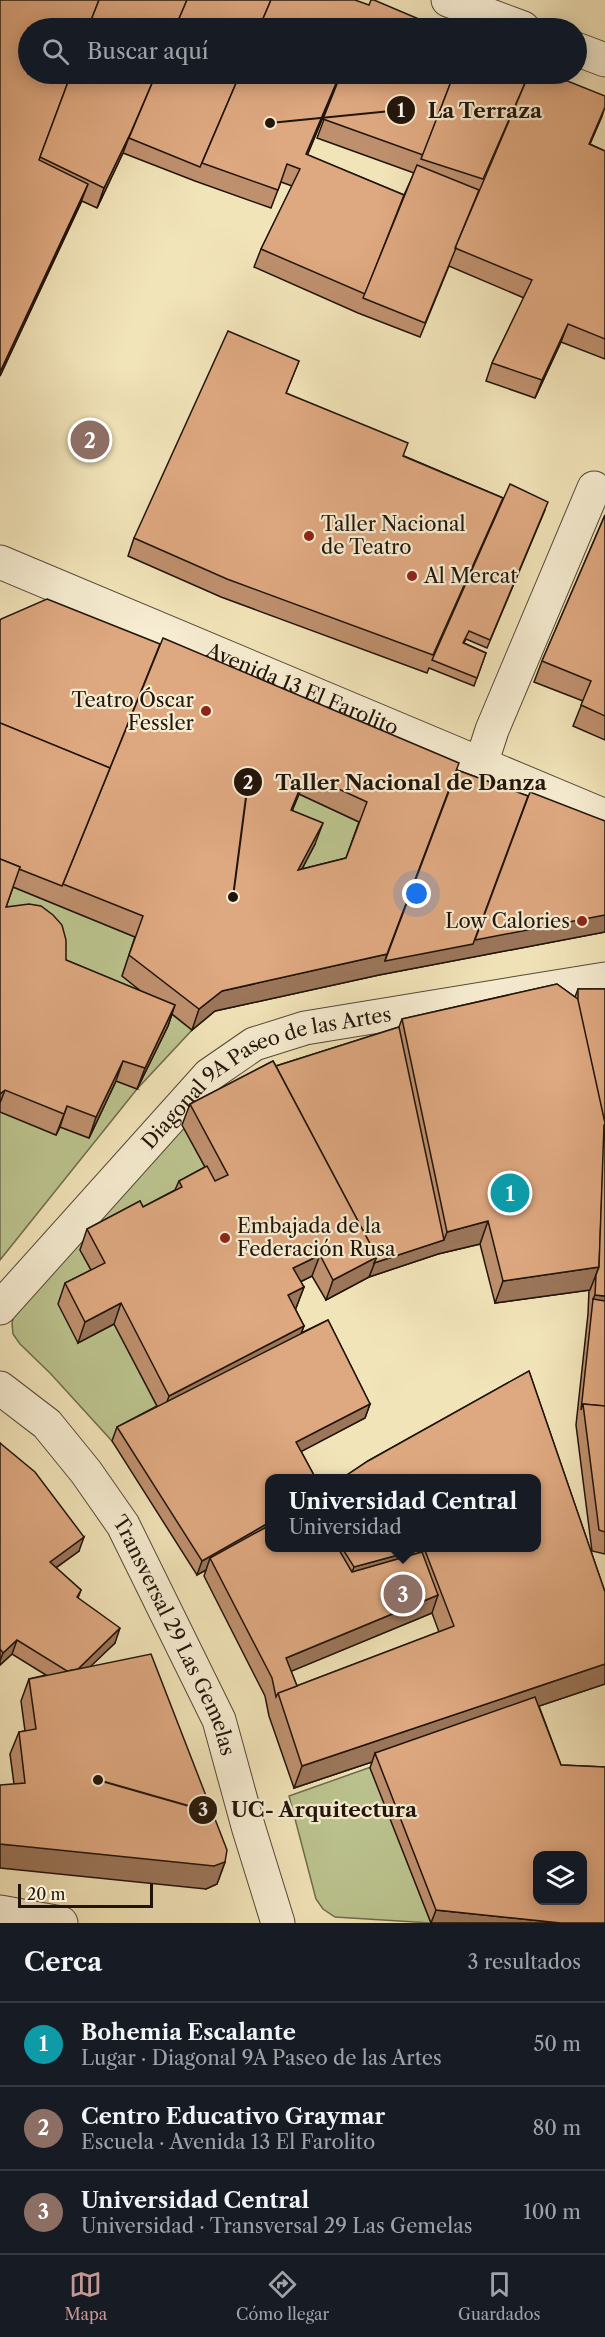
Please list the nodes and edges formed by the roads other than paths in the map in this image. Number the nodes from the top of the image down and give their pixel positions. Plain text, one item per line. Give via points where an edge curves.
1 (448, 0) edge
2 (496, 18) edge
3 (587, 53) edge
4 (605, 60) edge
5 (594, 488) dead end
6 (0, 562) edge
7 (480, 764) junction
8 (605, 816) edge
9 (605, 979) edge
10 (0, 1308) edge
11 (0, 1389) edge
12 (11, 1917) edge
13 (61, 1923) edge
14 (278, 1923) edge

1 - 2 street
3 - 4 street
5 - 7 street
6 - 7 street, Avenida 13 El Farolito
7 - 8 street, Avenida 13 El Farolito
9 - 10 street, Diagonal 9A Paseo de las Artes via 305,1028 254,1044 209,1076
11 - 14 street, Transversal 29 Las Gemelas via 47,1424 123,1525 219,1720
12 - 13 street

